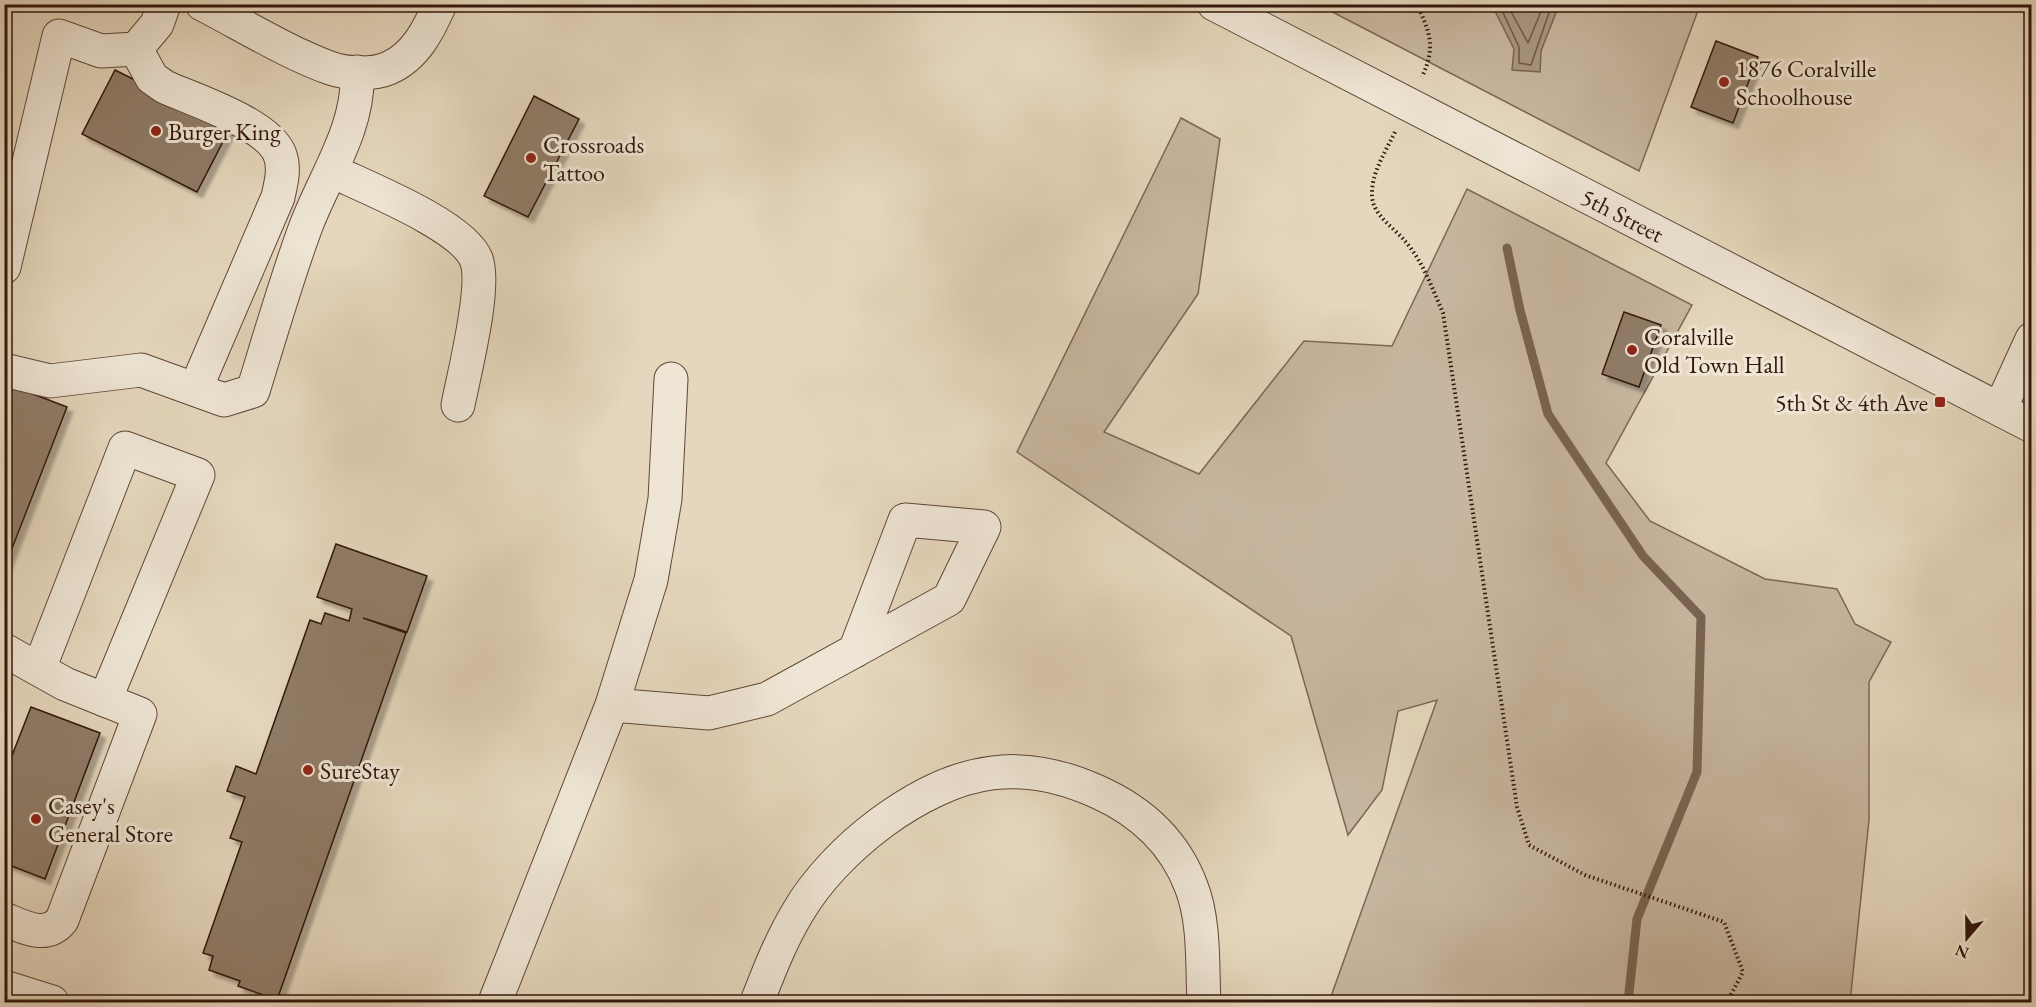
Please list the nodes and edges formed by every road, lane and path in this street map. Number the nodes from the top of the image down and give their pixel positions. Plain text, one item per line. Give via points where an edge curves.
1 (164, 4) edge
2 (202, 4) edge
3 (440, 4) edge
4 (1214, 4) edge
5 (1417, 4) edge
6 (136, 49) junction
7 (364, 72) junction
8 (1408, 104) junction
9 (332, 171) junction
10 (4, 267) edge
11 (2031, 339) edge
12 (4, 370) edge
13 (671, 379) dead end
14 (196, 387) junction
15 (458, 405) dead end
16 (2000, 409) junction
17 (2031, 426) edge
18 (4, 650) edge
19 (855, 651) dead end
20 (39, 669) junction
21 (105, 700) junction
22 (612, 705) junction
23 (4, 919) edge
24 (4, 987) edge
25 (52, 1002) edge
26 (495, 1002) edge
27 (757, 1002) edge
28 (1204, 1002) edge
29 (1727, 1002) edge

1 - 6 street via 157,24
2 - 7 street via 331,68
3 - 7 street via 418,45 406,57 389,68
4 - 8 street, 5th Street
5 - 8 path via 1432,46
6 - 10 street via 101,51 59,36
6 - 14 street via 152,78 255,128 270,140 279,154 283,173 278,197
7 - 9 street
8 - 16 street, 5th Street
8 - 29 path via 1373,178 1372,199 1384,222 1404,240 1421,264 1443,313 1517,807 1529,845 1585,876 1724,922 1743,972
9 - 14 street via 307,224 253,391 224,400
9 - 15 street via 428,218 460,239 476,259 479,291
11 - 16 street
12 - 14 street via 50,381 141,370
13 - 22 street via 665,499 653,568
16 - 17 street, 5th Street
18 - 20 street
19 - 22 street via 767,699 710,713
20 - 21 street
20 - 21 street via 124,448 198,475
21 - 23 street via 140,714 66,913 58,925 48,930 36,931
22 - 26 street
24 - 25 street
27 - 28 street via 799,910 842,856 898,810 946,786 991,773 1035,772 1080,784 1114,800 1150,822 1174,854 1192,886 1201,933

